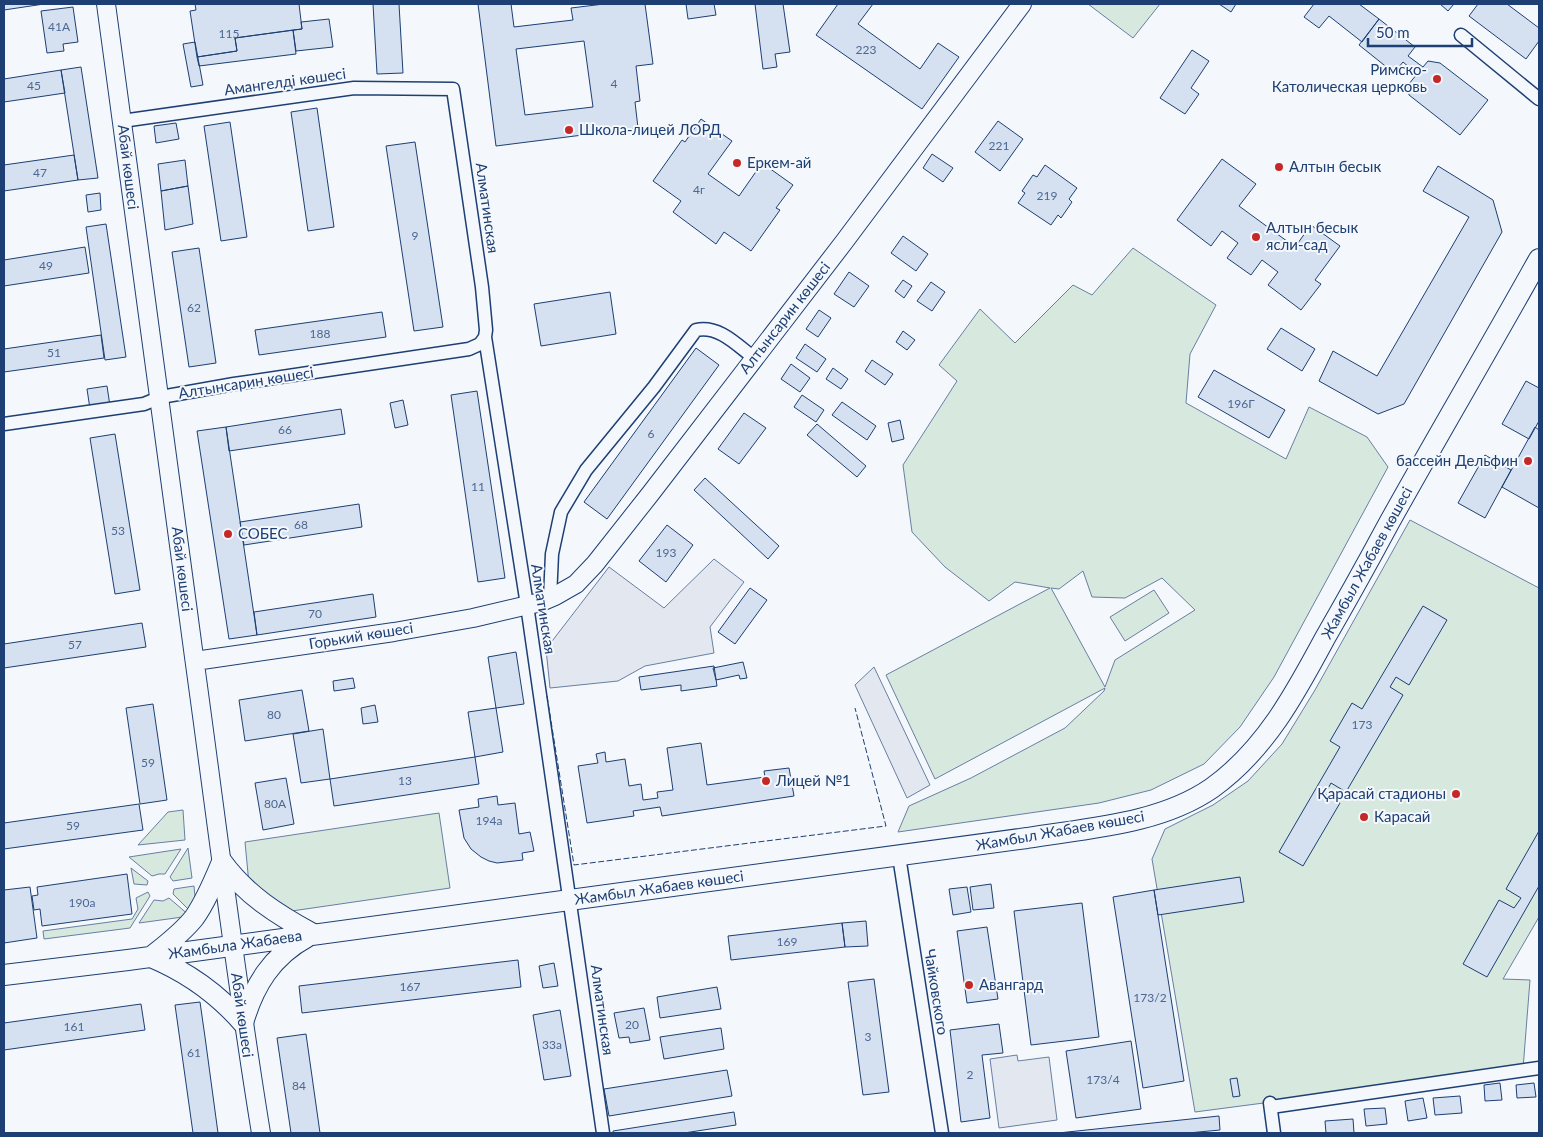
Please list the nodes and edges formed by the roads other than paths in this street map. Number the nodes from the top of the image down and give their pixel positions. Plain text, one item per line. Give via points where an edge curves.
1 (106, 4) edge
2 (1022, 4) edge
3 (1461, 35) dead end
4 (453, 89) joint
5 (1539, 99) edge
6 (122, 121) junction
7 (1539, 259) edge
8 (485, 337) junction
9 (754, 358) junction
10 (161, 398) junction
11 (4, 424) edge
12 (550, 598) junction
13 (527, 605) junction
14 (195, 661) junction
15 (899, 856) junction
16 (222, 862) junction
17 (570, 901) junction
18 (342, 930) joint
19 (313, 934) junction
20 (232, 946) junction
21 (151, 957) junction
22 (4, 975) edge
23 (243, 1023) junction
24 (1539, 1068) edge
25 (261, 1133) edge
26 (603, 1133) edge
27 (942, 1133) edge
28 (1274, 1133) edge

1 - 6 street, Абай көшесі
2 - 9 street, Алтынсарин көшесі
3 - 5 street
4 - 6 street, Амангелді көшесі via 354,88
4 - 8 street, Алматинская via 482,287
6 - 10 street, Абай көшесі
7 - 15 main road, Жамбыл Жабаев көшесі via 1299,685 1269,733 1236,770 1182,805 1139,818
8 - 10 street, Алтынсарин көшесі via 480,344 469,349
8 - 13 street, Алматинская
9 - 12 street, Алтынсарин көшесі via 595,564 576,584
9 - 12 street via 719,332 706,328 696,330 586,470 561,512 552,554
10 - 11 street, Алтынсарин көшесі via 144,404
10 - 14 street, Абай көшесі
12 - 13 street, Алтынсарин көшесі
13 - 14 street, Горький көшесі via 404,630
13 - 17 street, Алматинская
14 - 16 street, Абай көшесі
15 - 17 main road, Жамбыл Жабаев көшесі
15 - 27 street, Чайковского
16 - 19 main road via 232,877 264,904
16 - 20 street, Абай көшесі
16 - 21 main road via 194,918
17 - 18 main road, Жамбыл Жабаев көшесі
17 - 26 street, Алматинская
18 - 19 main road, Жамбыла Жабаева
19 - 20 main road, Жамбыла Жабаева
19 - 23 main road via 288,949 268,968 253,993
20 - 21 main road, Жамбыла Жабаева
20 - 23 street, Абай көшесі
21 - 22 main road, Жамбыла Жабаева
21 - 23 main road via 203,985
23 - 25 street, Абай көшесі
24 - 28 street via 1270,1105

